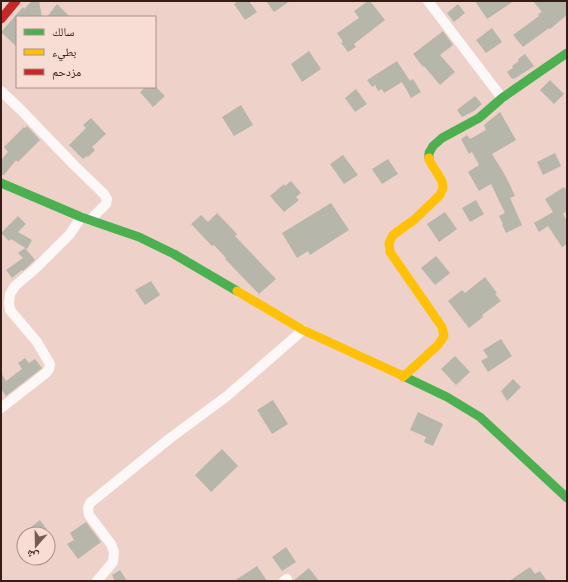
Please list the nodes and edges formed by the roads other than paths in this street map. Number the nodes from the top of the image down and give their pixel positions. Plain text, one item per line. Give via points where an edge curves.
1 (16, 1) edge
2 (428, 1) edge
3 (1, 19) edge
4 (567, 53) edge
5 (1, 91) edge
6 (502, 98) junction
7 (1, 183) edge
8 (86, 218) junction
9 (303, 330) junction
10 (403, 377) junction
11 (1, 408) edge
12 (567, 498) edge
13 (97, 581) edge

1 - 3 street
2 - 6 street
4 - 6 street
5 - 8 street via 104,194 106,204
6 - 10 street via 479,118 442,138 433,146 429,160 442,181 440,195 415,219 393,235 389,243 390,252 442,327 444,336 438,345
7 - 8 street
8 - 9 street via 139,237 174,254
8 - 11 street via 10,294 10,310 37,342 50,364 46,373
9 - 10 street
9 - 13 street via 227,396 90,503 89,515 114,552 113,562
10 - 12 street via 446,397 480,417

